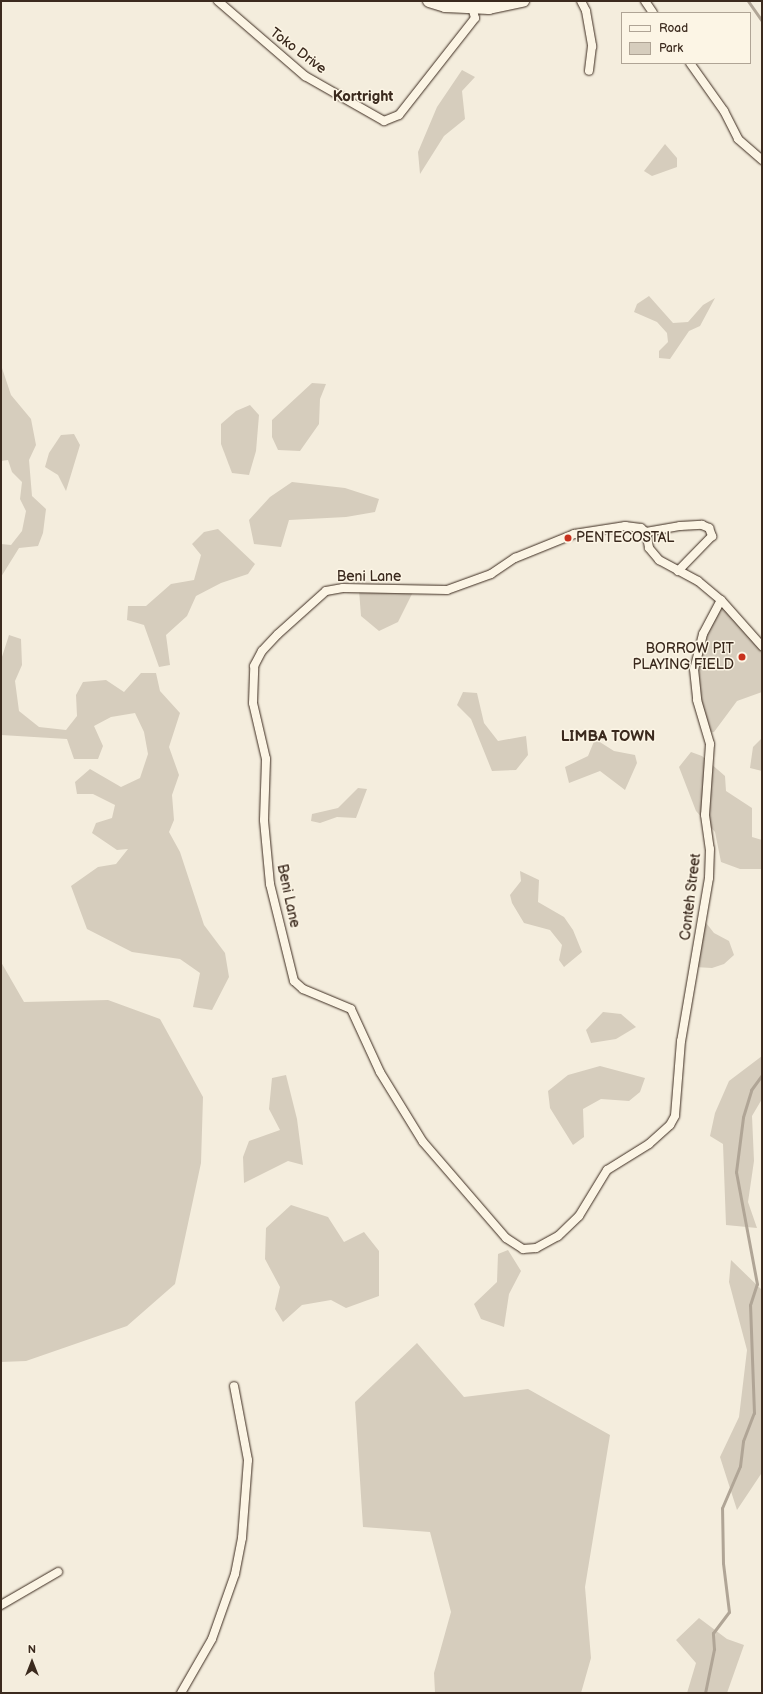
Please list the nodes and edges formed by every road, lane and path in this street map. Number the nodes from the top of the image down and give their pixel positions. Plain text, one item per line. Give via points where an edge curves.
1 (218, 1) edge
2 (429, 1) edge
3 (523, 1) edge
4 (581, 1) edge
5 (645, 1) edge
6 (472, 7) junction
7 (652, 12) edge
8 (691, 64) edge
9 (588, 71) dead end
10 (762, 160) edge
11 (646, 532) junction
12 (678, 571) junction
13 (721, 600) junction
14 (762, 646) edge
15 (607, 1170) joint
16 (234, 1386) dead end
17 (58, 1572) dead end
18 (1, 1605) edge
19 (181, 1693) edge

1 - 6 street, Toko Drive via 305,76 384,121 399,115 475,18
2 - 6 main road via 445,6
3 - 6 main road via 513,5
4 - 9 street via 586,11 592,46
5 - 7 street
8 - 10 street via 724,111 738,139
11 - 12 street via 649,548 659,560
11 - 12 street via 680,526 702,525 709,528 712,536
11 - 15 street, Beni Lane via 632,526 574,534 515,558 490,574 441,591 343,588 326,591 262,651 254,666 252,688 266,760 266,850 270,884 290,973 296,983 303,989 351,1008 380,1072 423,1142 513,1245 523,1249 536,1248 558,1236 579,1216
12 - 13 street via 698,581
13 - 14 street
13 - 15 street, Conteh Street via 704,634 694,670 697,700 710,744 705,815 710,849 709,878 681,1041 675,1116 670,1125 649,1144
16 - 19 street via 248,1460 242,1538 235,1574 212,1639
17 - 18 street

